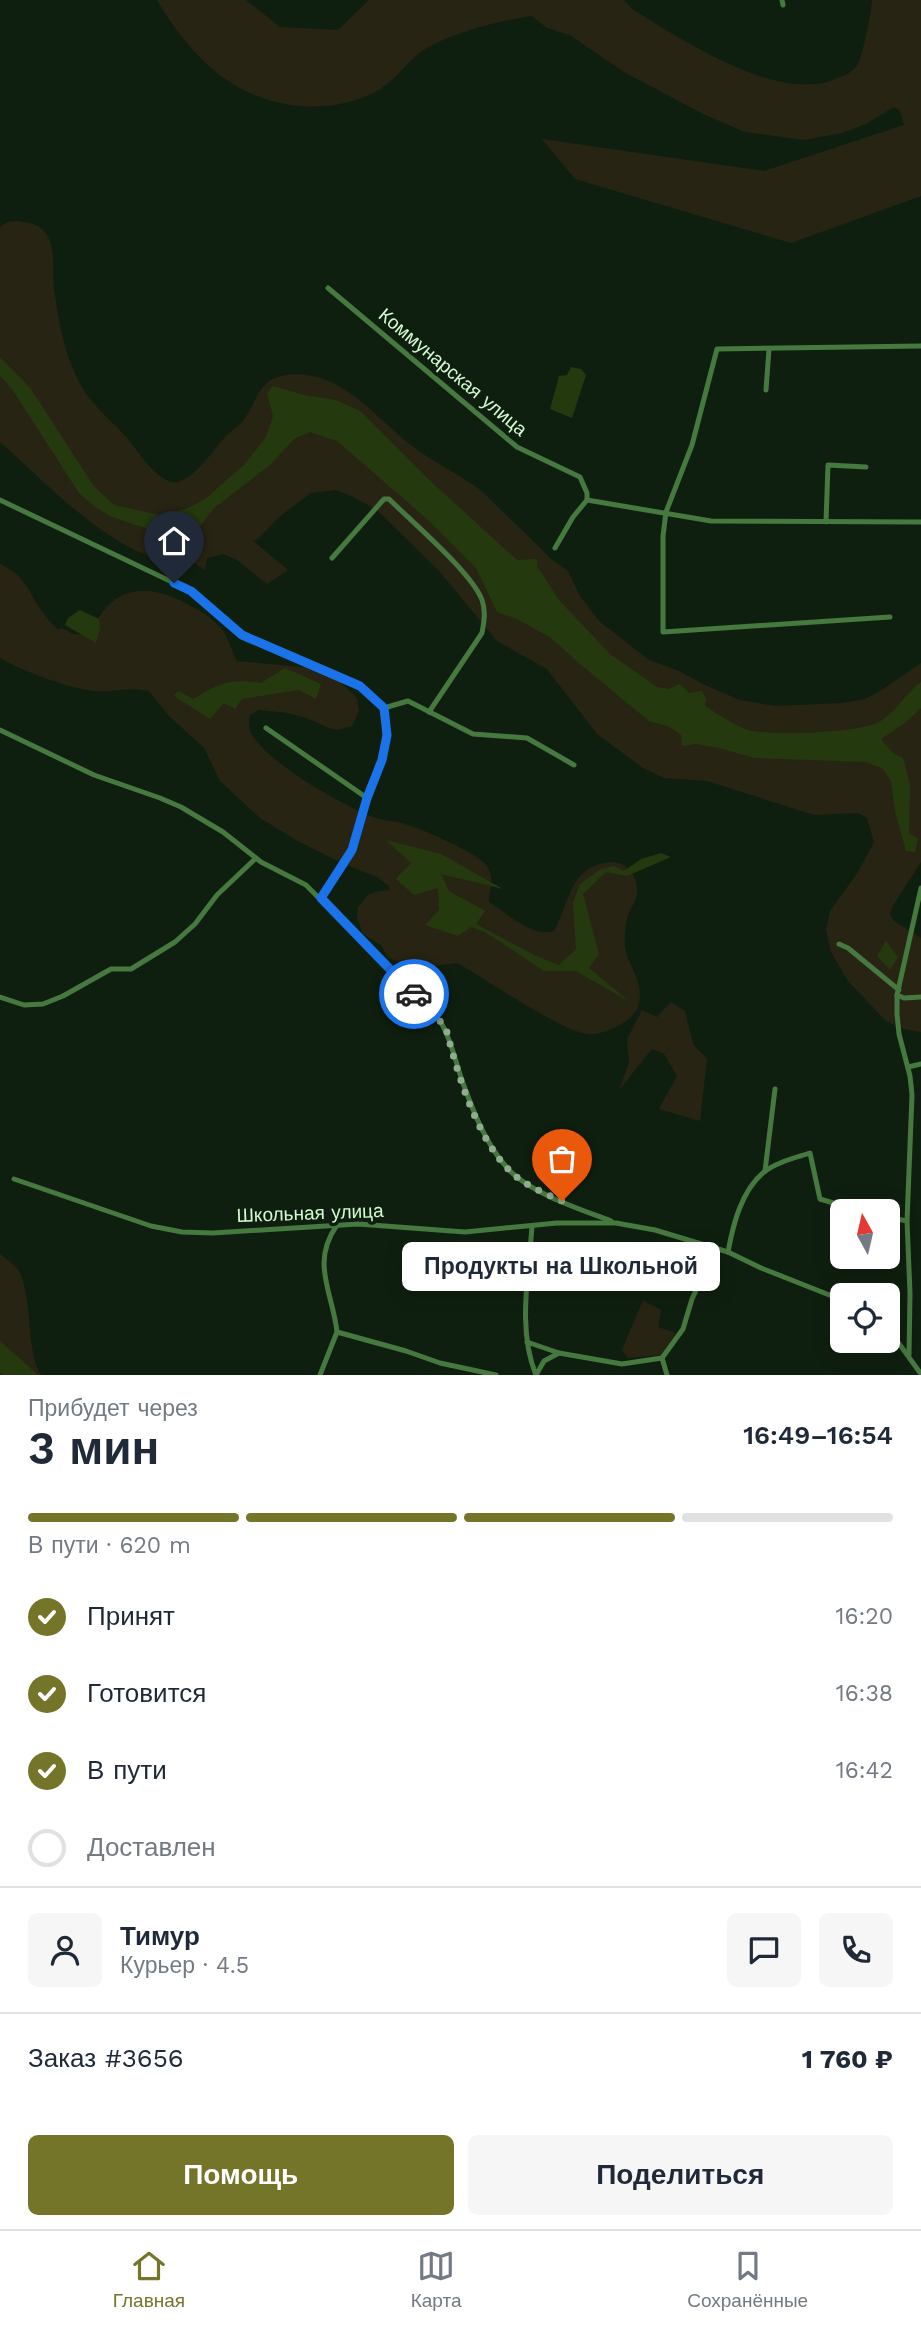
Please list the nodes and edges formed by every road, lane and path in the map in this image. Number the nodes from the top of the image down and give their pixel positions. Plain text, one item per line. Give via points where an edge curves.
1 (328, 288) dead end
2 (921, 346) edge
3 (769, 349) junction
4 (766, 390) dead end
5 (866, 467) dead end
6 (0, 500) edge
7 (587, 500) junction
8 (666, 512) junction
9 (825, 522) junction
10 (921, 522) edge
11 (555, 548) dead end
12 (332, 558) dead end
13 (890, 617) dead end
14 (384, 708) junction
15 (429, 712) junction
16 (266, 729) dead end
17 (0, 730) edge
18 (574, 765) dead end
19 (367, 798) junction
20 (256, 858) junction
21 (921, 888) edge
22 (321, 898) junction
23 (839, 944) dead end
24 (898, 992) junction
25 (0, 997) edge
26 (921, 997) edge
27 (921, 1064) edge
28 (908, 1067) junction
29 (775, 1089) dead end
30 (765, 1171) junction
31 (14, 1179) dead end
32 (830, 1202) edge
33 (900, 1220) edge
34 (907, 1221) junction
35 (616, 1223) junction
36 (337, 1224) junction
37 (532, 1226) junction
38 (715, 1249) junction
39 (728, 1252) junction
40 (830, 1295) edge
41 (337, 1332) junction
42 (527, 1342) junction
43 (900, 1344) edge
44 (559, 1353) junction
45 (909, 1355) junction
46 (662, 1358) junction
47 (921, 1374) edge
48 (320, 1375) edge
49 (496, 1375) edge
50 (536, 1375) edge
51 (667, 1375) edge

1 - 7 street, Коммунарская улица via 517,447 580,477
2 - 3 street
3 - 4 street
3 - 8 street via 718,349 692,445
5 - 9 street via 828,465
6 - 14 street via 191,591 242,635 360,686
7 - 8 street
7 - 11 street
8 - 9 street via 711,521
8 - 13 street via 663,632
9 - 10 street
12 - 15 street via 384,499 389,499 473,583 483,602 482,633
14 - 15 street via 408,701
14 - 19 street via 387,735
15 - 18 street via 473,734 527,738
16 - 19 street
17 - 20 street, Школьная улица via 94,775 181,807
19 - 22 street via 352,850
20 - 22 street, Школьная улица
20 - 25 street via 175,943 131,969 111,969 43,1004 24,1005
21 - 24 street
22 - 35 street, Школьная улица via 440,1021 477,1119 510,1171 544,1193
23 - 24 street
24 - 26 street via 904,998
24 - 28 street via 899,1034
27 - 28 street
28 - 34 street via 912,1095
29 - 30 street
30 - 32 street via 810,1153 820,1199
30 - 39 street via 747,1193 732,1228
31 - 36 street, Школьная улица via 151,1226 182,1232
33 - 34 street
34 - 45 street
35 - 37 street, Школьная улица
35 - 38 street, Школьная улица
36 - 37 street, Школьная улица via 465,1232
36 - 41 street via 324,1255 323,1271
37 - 42 street
38 - 39 street, Школьная улица
38 - 46 street via 683,1329
39 - 40 street, Школьная улица
41 - 48 street
41 - 49 street
42 - 44 street
42 - 50 street
43 - 45 street
44 - 46 street via 622,1364
44 - 50 street via 544,1361
45 - 47 street
46 - 51 street

